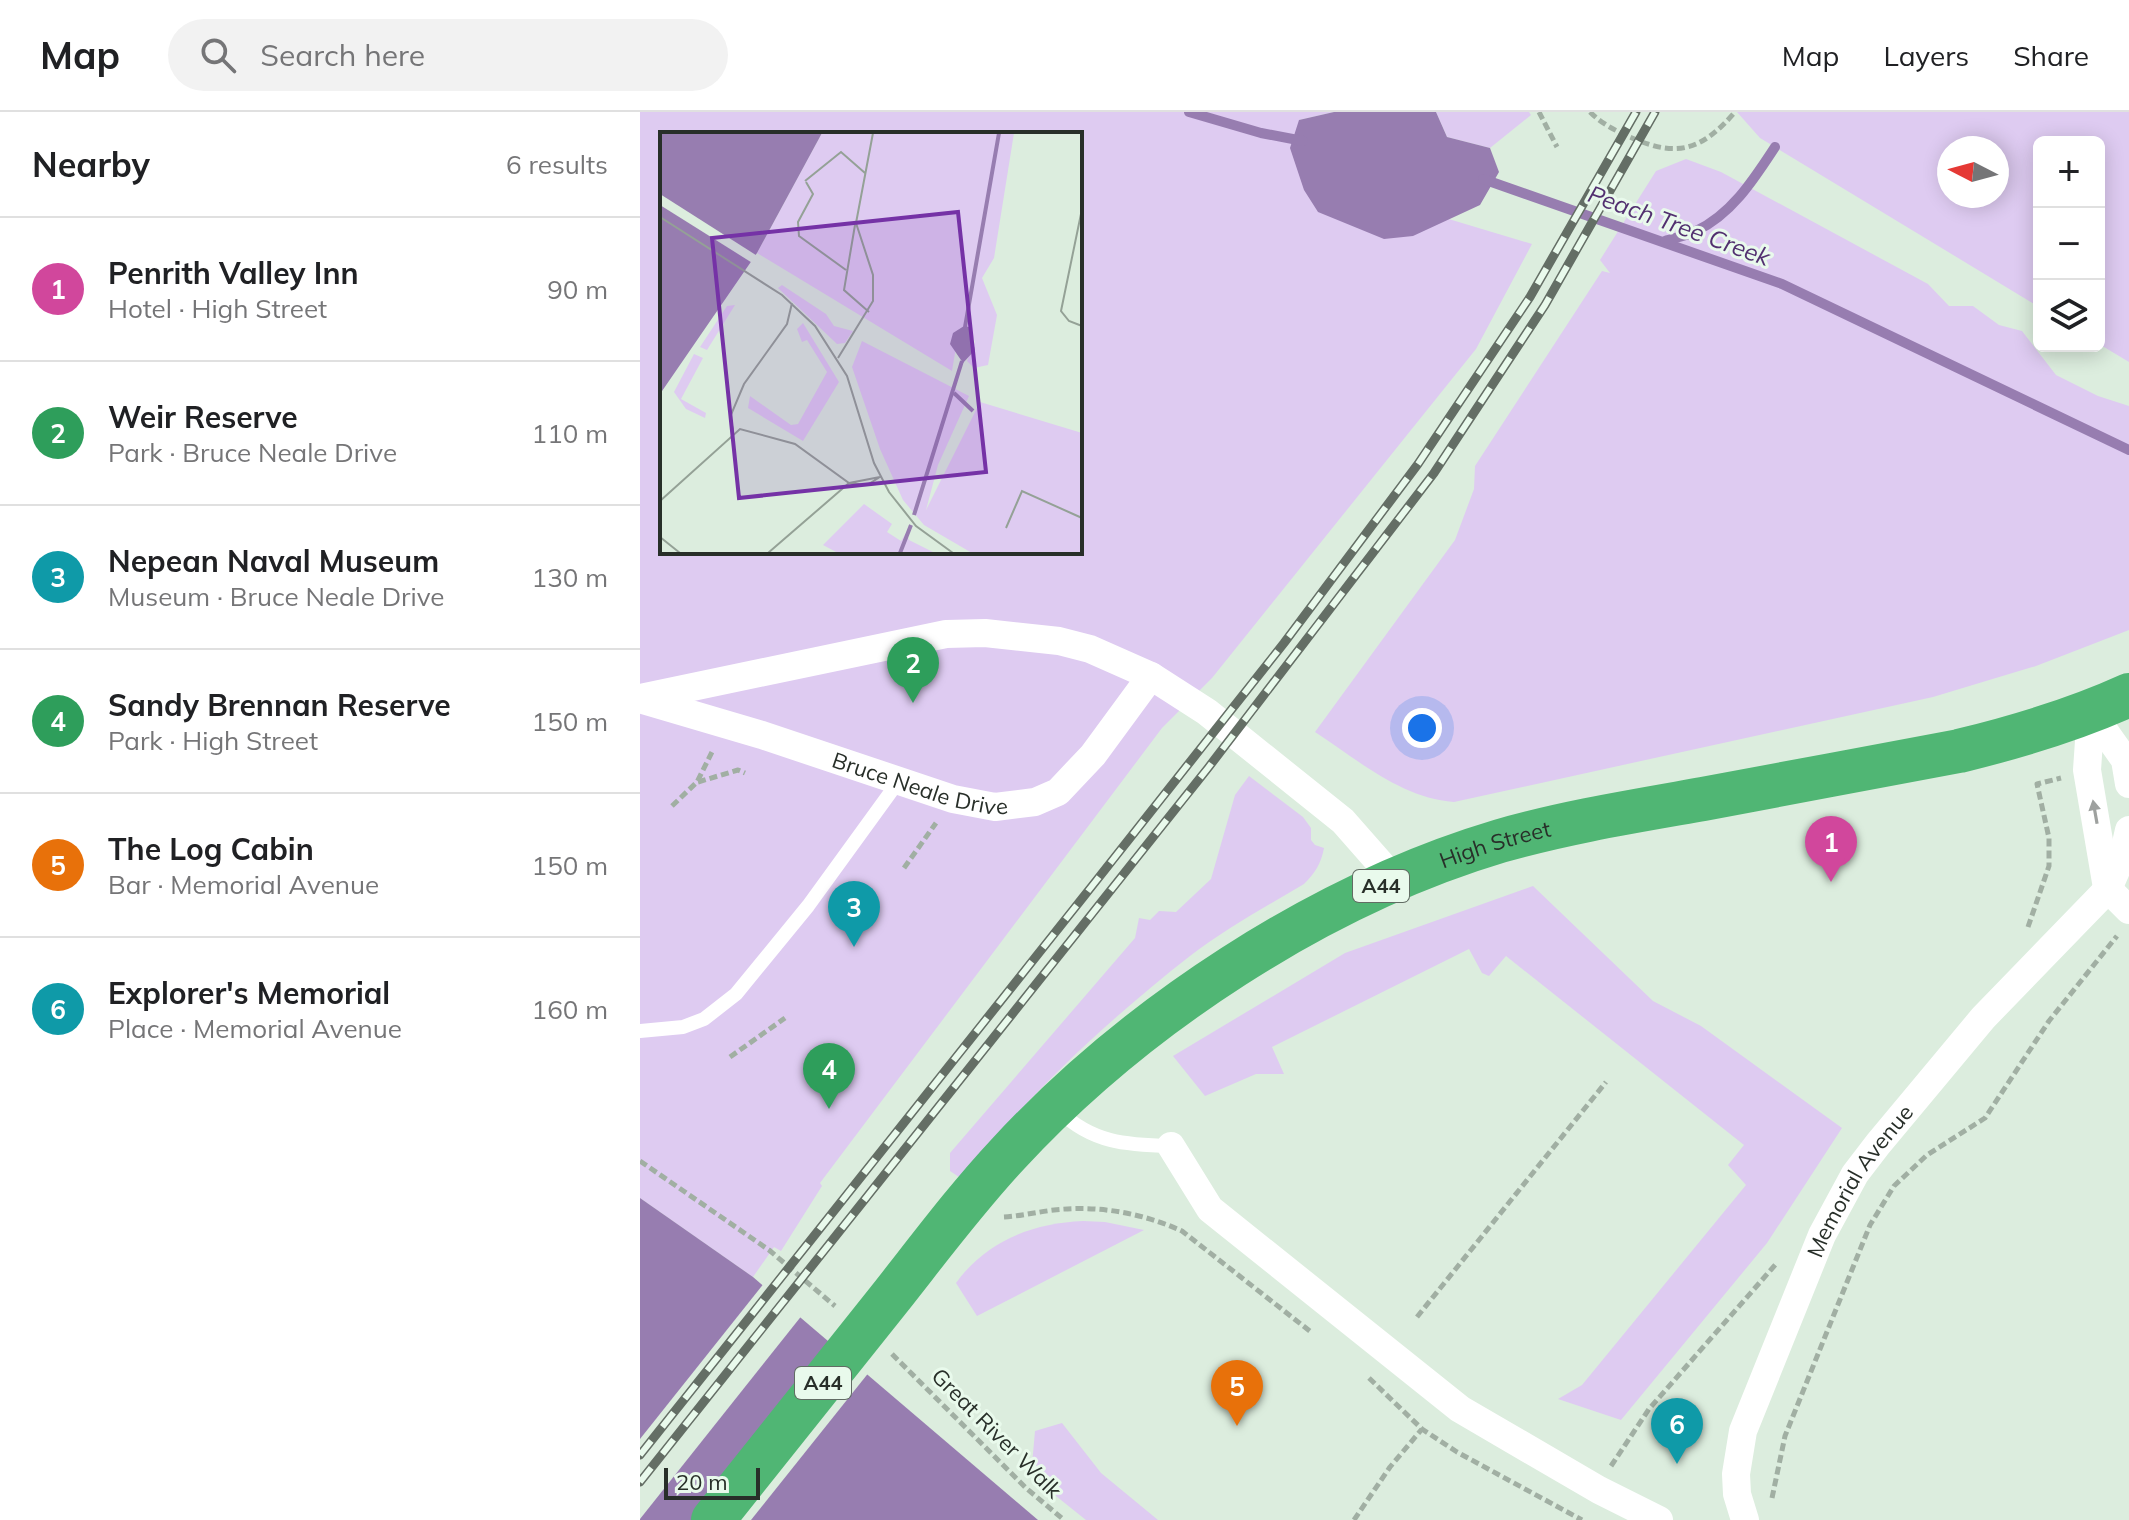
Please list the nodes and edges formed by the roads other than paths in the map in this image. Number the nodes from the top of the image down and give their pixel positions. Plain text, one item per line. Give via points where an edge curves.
1 (1151, 676) junction
2 (640, 699) edge
3 (2110, 704) edge
4 (898, 782) junction
5 (2129, 784) edge
6 (2129, 830) edge
7 (1394, 879) junction
8 (2108, 889) junction
9 (2125, 920) edge
10 (640, 1031) edge
11 (1055, 1107) junction
12 (1171, 1146) joint
13 (1735, 1518) edge
14 (713, 1520) edge
15 (1659, 1520) edge

1 - 2 street, Bruce Neale Drive via 1059,641 946,634
1 - 4 street, Bruce Neale Drive via 1093,755 1058,792 1035,802 995,807
1 - 7 street, Bruce Neale Drive via 1207,712 1343,821
2 - 4 street, Bruce Neale Drive
3 - 5 street
3 - 7 highway, High Street / A44 via 1959,751 1578,822 1501,841
8 -> 3 street via 2087,770
4 - 10 lane via 736,994 704,1019
6 - 8 street, Memorial Avenue
7 - 11 highway, High Street / A44 via 1279,939 1200,989
8 - 9 street
8 - 13 street, Memorial Avenue via 1983,1018 1878,1144 1837,1203 1743,1431
11 - 12 lane via 1097,1137 1127,1145
11 - 14 highway, High Street / A44 via 1005,1156
12 - 15 street via 1210,1209 1460,1409

